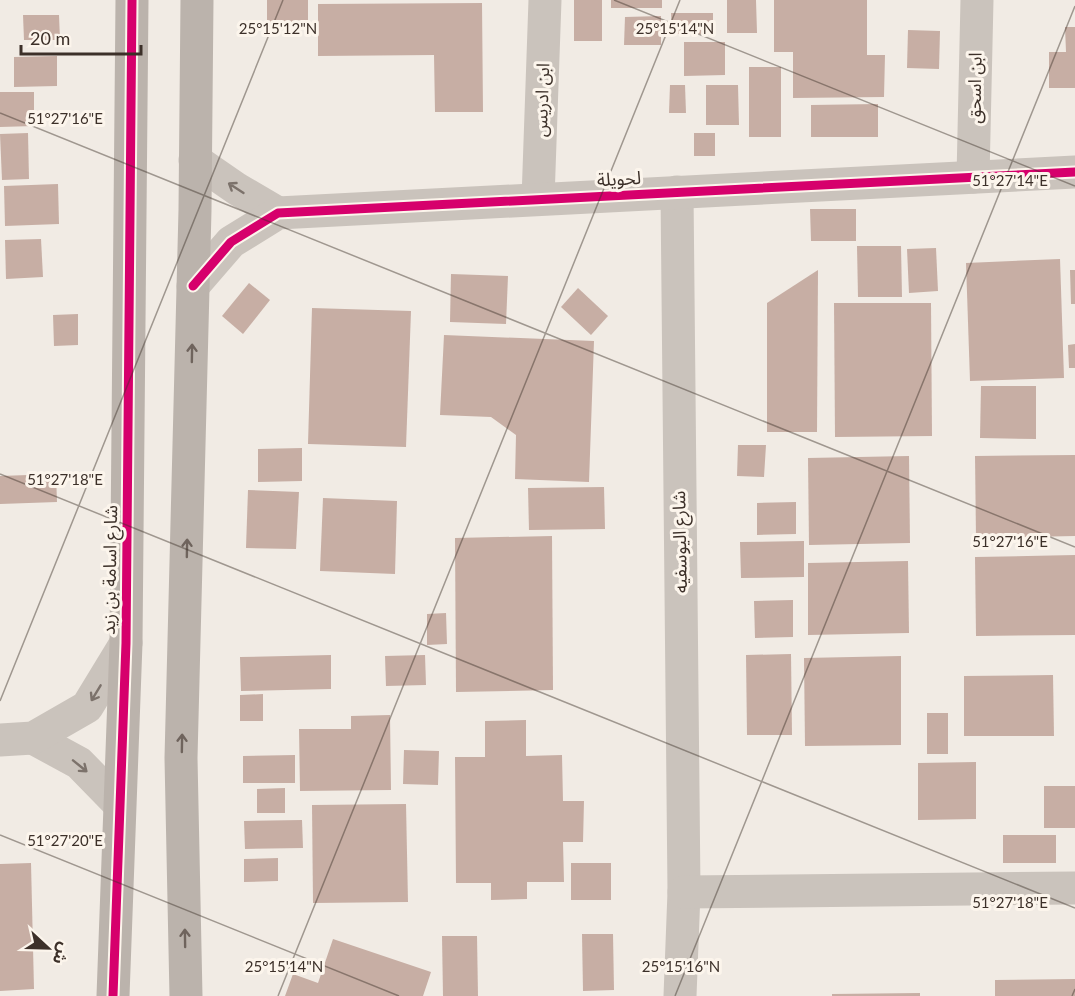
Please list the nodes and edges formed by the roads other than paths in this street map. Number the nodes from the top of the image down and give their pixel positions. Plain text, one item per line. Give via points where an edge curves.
1 (132, 0) edge
2 (197, 0) edge
3 (545, 0) edge
4 (977, 0) edge
5 (195, 160) junction
6 (1075, 172) edge
7 (974, 177) junction
8 (677, 192) junction
9 (538, 200) junction
10 (278, 213) junction
11 (193, 286) junction
12 (126, 643) junction
13 (33, 738) junction
14 (0, 740) edge
15 (119, 804) junction
16 (1075, 888) edge
17 (684, 892) junction
18 (113, 996) edge
19 (186, 996) edge
20 (680, 996) edge

1 - 12 street, شارع اسامة بن زيد
2 - 5 street
3 - 9 street, ابن ادريس
4 - 7 street, ابن اسحق
10 -> 5 street
5 - 11 street
6 - 7 street, لحويلة
7 - 8 street, لحويلة
8 - 9 street, لحويلة
8 - 17 street, شارع اليوسفيه
9 - 10 street, لحويلة
10 - 11 street, لحويلة via 231,242
19 -> 11 street via 181,758
12 -> 13 street via 87,707
12 - 15 street, شارع اسامة بن زيد
13 - 14 street
13 -> 15 street via 79,763
15 - 18 street, شارع اسامة بن زيد
16 - 17 street
17 - 20 street, شارع اليوسفيه

